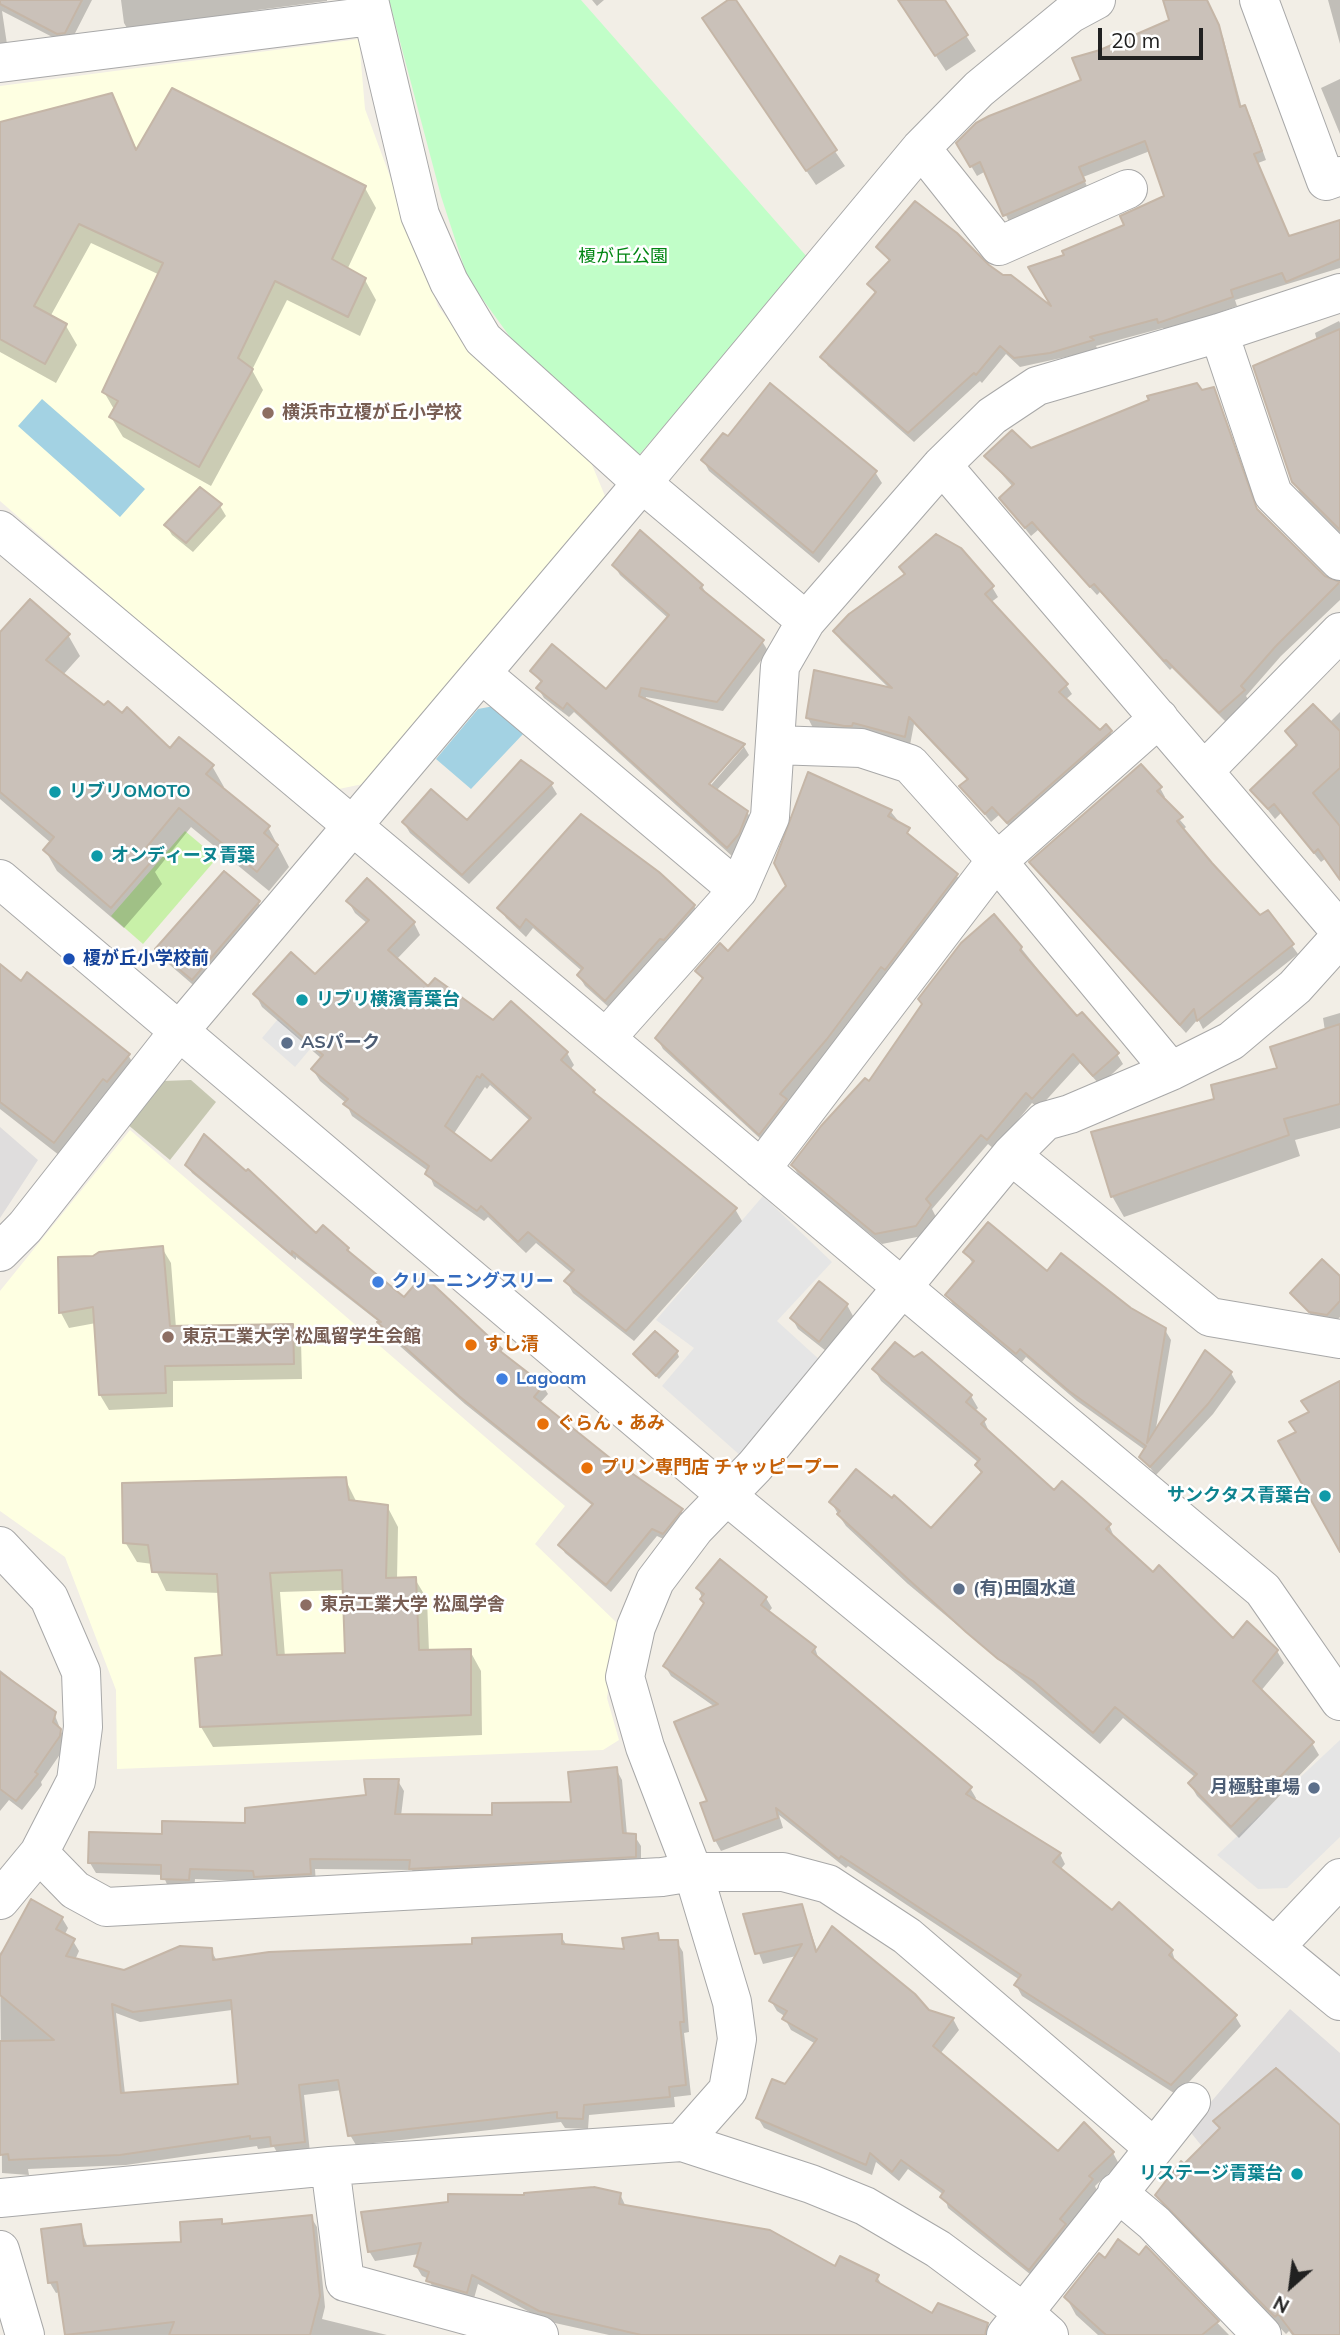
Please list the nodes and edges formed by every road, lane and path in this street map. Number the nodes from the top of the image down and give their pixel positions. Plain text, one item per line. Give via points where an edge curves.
1 (1259, 0) edge
2 (1076, 5) edge
3 (370, 8) edge
4 (0, 64) edge
5 (921, 148) junction
6 (1340, 176) edge
7 (1128, 189) dead end
8 (1340, 292) edge
9 (1219, 333) junction
10 (942, 465) junction
11 (642, 483) junction
12 (0, 530) edge
13 (1340, 561) edge
14 (806, 621) junction
15 (1340, 632) edge
16 (482, 674) junction
17 (1159, 718) junction
18 (775, 745) junction
19 (1204, 772) junction
20 (354, 826) junction
21 (998, 862) junction
22 (0, 879) edge
23 (738, 890) junction
24 (1340, 931) edge
25 (1340, 937) edge
26 (180, 1030) junction
27 (607, 1037) junction
28 (1171, 1071) junction
29 (1011, 1156) junction
30 (761, 1169) junction
31 (0, 1252) edge
32 (902, 1286) junction
33 (1340, 1339) edge
34 (726, 1495) junction
35 (0, 1546) edge
36 (1340, 1701) edge
37 (39, 1853) junction
38 (693, 1872) junction
39 (1340, 1878) edge
40 (0, 1900) edge
41 (1275, 1947) junction
42 (1340, 2001) edge
43 (1191, 2102) dead end
44 (682, 2142) junction
45 (1153, 2147) junction
46 (330, 2166) junction
47 (1117, 2192) junction
48 (0, 2198) edge
49 (0, 2250) edge
50 (1026, 2327) edge
51 (523, 2333) edge
52 (25, 2335) edge
53 (1262, 2335) edge

1 - 6 street via 1326,181
2 - 5 street via 979,89
3 - 4 street
3 - 11 street via 420,215 449,282 484,340
5 - 7 street via 999,246
5 - 11 street
8 - 9 street
9 - 10 street via 1037,386 992,416
9 - 13 street via 1273,494
10 - 14 street
10 - 17 street
11 - 14 street
11 - 16 street
12 - 20 street
14 - 18 street via 780,666
15 - 19 street
16 - 20 street
16 - 23 street
17 - 19 street
17 - 21 street
18 - 21 street via 861,748 910,764
18 - 23 street via 770,817
19 - 24 street
20 - 26 street
20 - 27 street
21 - 28 street
21 - 30 street
22 - 26 street
23 - 27 street
25 - 28 street via 1295,987 1231,1041
26 - 31 street via 25,1227
26 - 34 street
27 - 30 street
28 - 29 street via 1045,1121
29 - 32 street
29 - 33 street via 1210,1317
30 - 32 street
32 - 34 street via 755,1466
32 - 36 street via 1263,1590
34 - 38 street via 655,1581 636,1627 625,1677 645,1747
34 - 41 street
35 - 37 street via 49,1598 81,1672 83,1727 76,1781
37 - 38 street via 75,1890 106,1907
37 - 40 street
38 - 44 street via 732,2002 737,2039 728,2090
38 - 45 street via 783,1872 828,1884 907,1936
39 - 41 street
41 - 42 street
43 - 45 street
44 - 46 street
44 - 50 street via 865,2206 938,2249
45 - 47 street
46 - 48 street
46 - 51 street via 345,2283
47 - 50 street
47 - 53 street via 1154,2223
49 - 52 street

